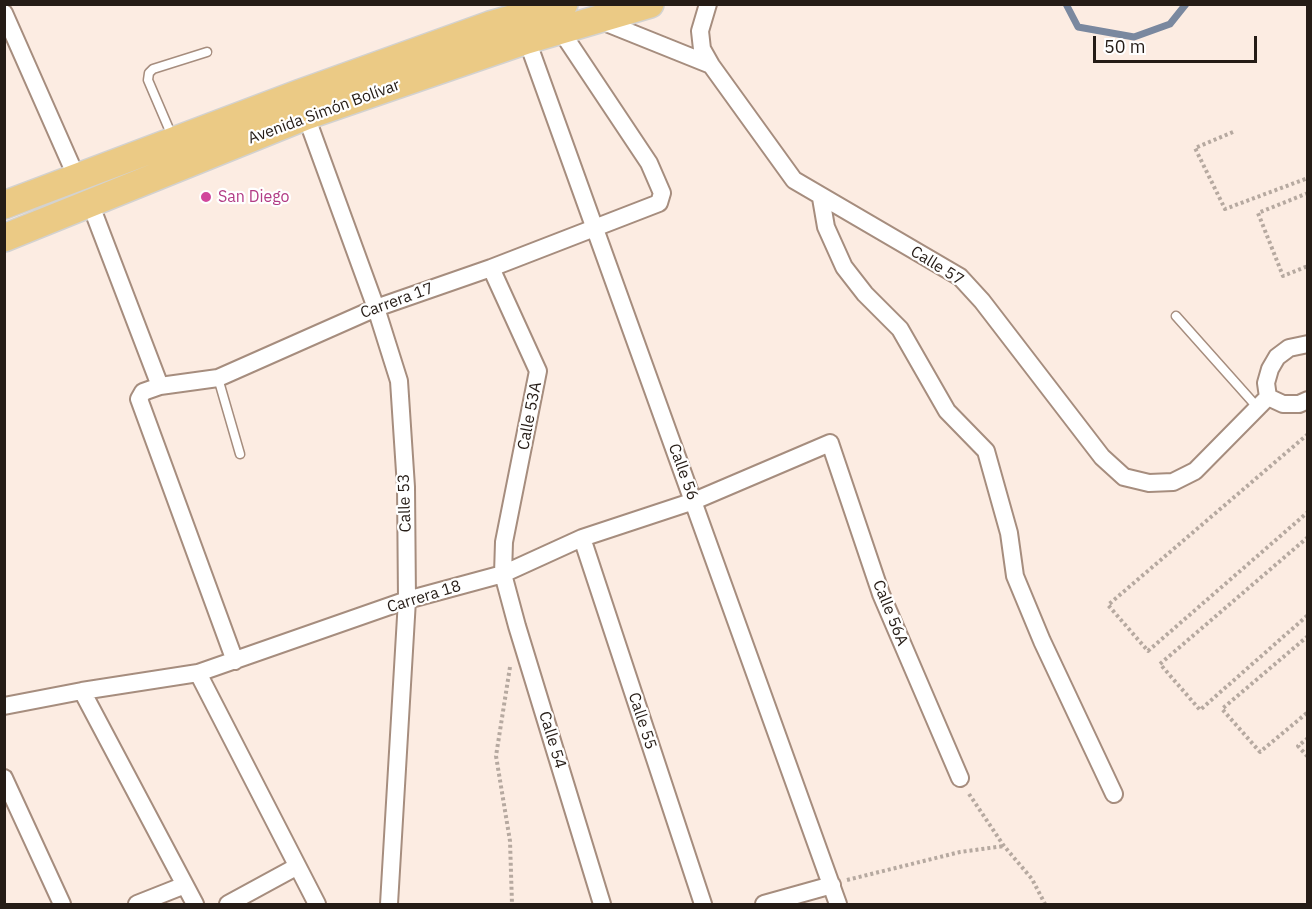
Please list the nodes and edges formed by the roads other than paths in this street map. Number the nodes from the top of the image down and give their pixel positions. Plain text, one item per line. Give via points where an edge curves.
1 (650, 4) edge
2 (708, 4) edge
3 (4, 13) edge
4 (562, 18) edge
5 (596, 19) junction
6 (527, 40) junction
7 (207, 52) dead end
8 (711, 65) junction
9 (306, 116) junction
10 (174, 141) junction
11 (76, 176) junction
12 (820, 198) junction
13 (90, 203) junction
14 (4, 205) edge
15 (594, 228) junction
16 (4, 238) edge
17 (491, 268) junction
18 (376, 308) junction
19 (1176, 316) dead end
20 (1308, 344) edge
21 (218, 378) junction
22 (160, 386) junction
23 (1308, 400) edge
24 (1263, 403) junction
25 (830, 443) joint
26 (240, 454) dead end
27 (694, 501) junction
28 (582, 538) junction
29 (503, 574) junction
30 (407, 600) junction
31 (235, 661) junction
32 (198, 673) junction
33 (82, 691) junction
34 (4, 706) edge
35 (4, 778) edge
36 (960, 778) road end
37 (1114, 794) dead end
38 (11, 812) edge
39 (296, 867) junction
40 (185, 885) junction
41 (832, 885) junction
42 (62, 904) edge
43 (137, 904) edge
44 (195, 904) edge
45 (228, 904) edge
46 (317, 904) edge
47 (389, 904) edge
48 (602, 904) edge
49 (702, 904) edge
50 (764, 904) edge
51 (838, 904) edge

1 - 5 main road, Avenida Simón Bolívar
2 - 8 street, Calle 57 via 700,31 702,49
3 - 11 street
4 - 5 main road, Avenida Simón Bolívar
4 - 6 main road, Avenida Simón Bolívar
4 - 10 main road, Avenida Simón Bolívar via 490,25
4 - 15 street, Carrera 17 via 649,163 662,193 659,203
5 - 8 street
6 - 9 main road, Avenida Simón Bolívar
6 - 15 street, Calle 56
7 - 10 lane via 148,73
8 - 12 street, Calle 57 via 794,180
9 - 13 main road, Avenida Simón Bolívar
9 - 18 street, Calle 53
10 - 11 main road, Avenida Simón Bolívar
11 - 14 main road, Avenida Simón Bolívar
12 - 24 street, Calle 57 via 960,277 1102,457 1124,477 1149,483 1173,482 1195,471
12 - 37 street via 826,227 844,267 900,329 947,411 986,451 1009,533 1015,576
13 - 16 main road, Avenida Simón Bolívar
13 - 22 street
15 - 17 street, Carrera 17
15 - 27 street, Calle 56
17 - 18 street, Carrera 17
17 - 29 street, Calle 53A via 538,371 504,542
18 - 21 street, Carrera 17
18 - 30 street, Calle 53 via 399,381 406,488
19 - 24 lane
20 - 24 street via 1289,348 1277,357 1270,369
21 - 22 street, Carrera 17
21 - 26 lane
22 - 31 street, Carrera 17 via 143,392 139,399
23 - 24 street via 1299,404
25 - 27 street, Carrera 18
25 - 36 street, Calle 56A via 881,594
27 - 28 street, Carrera 18
27 - 41 street, Calle 56
28 - 29 street, Carrera 18
28 - 49 street, Calle 55
29 - 30 street, Carrera 18
29 - 48 street, Calle 54
30 - 31 street, Carrera 18
30 - 47 street, Calle 53
31 - 32 street, Carrera 18
32 - 33 street, Carrera 18
32 - 39 street
33 - 34 street, Carrera 18
33 - 40 street
35 - 38 street
38 - 42 street
39 - 45 street
39 - 46 street
40 - 43 street
40 - 44 street
41 - 50 street
41 - 51 street, Calle 56

